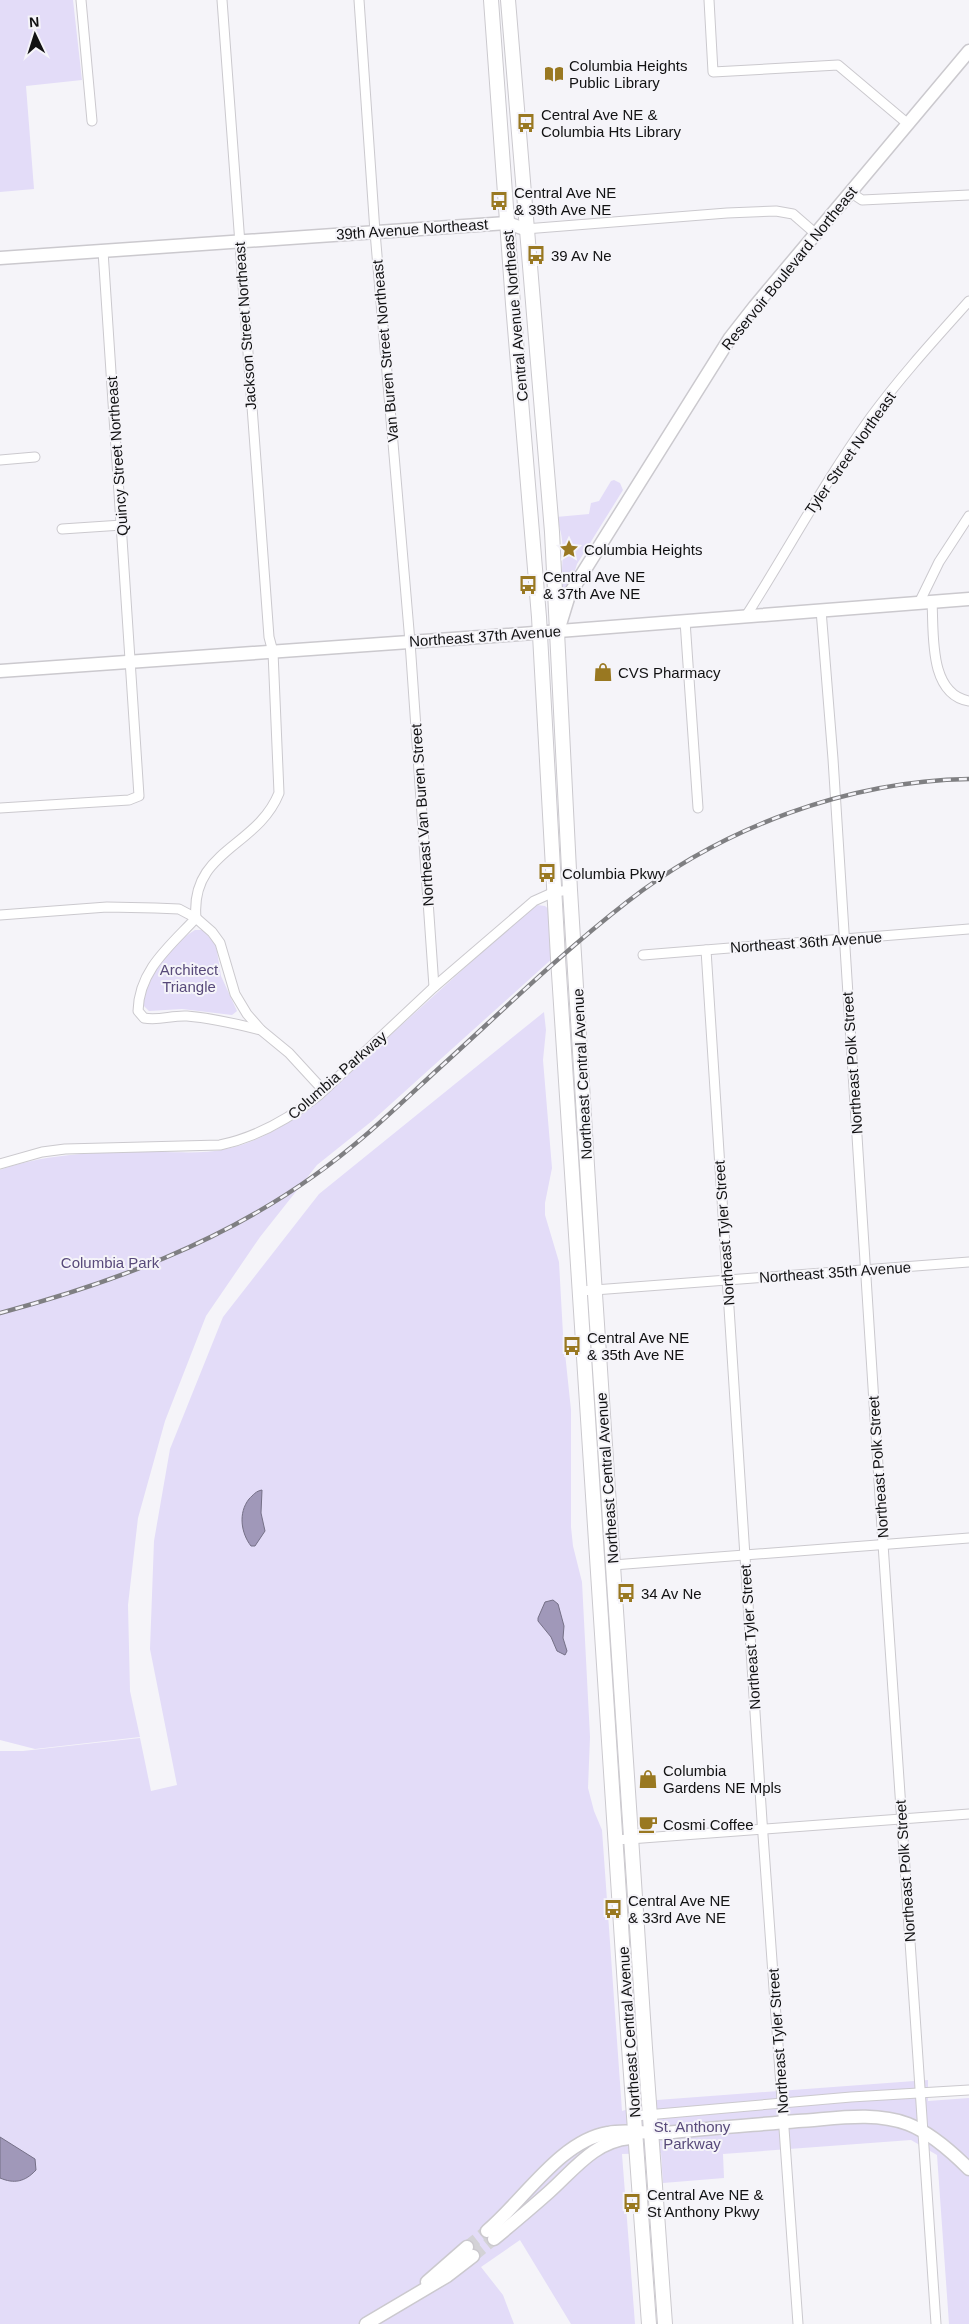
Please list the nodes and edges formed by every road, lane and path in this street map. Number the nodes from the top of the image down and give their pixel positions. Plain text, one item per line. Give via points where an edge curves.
1 (81, 0) edge
2 (222, 0) edge
3 (359, 0) edge
4 (491, 0) edge
5 (508, 0) edge
6 (709, 0) edge
7 (969, 51) edge
8 (92, 121) dead end
9 (908, 124) junction
10 (850, 192) junction
11 (969, 195) edge
12 (507, 223) junction
13 (526, 229) junction
14 (375, 232) junction
15 (816, 234) junction
16 (239, 242) junction
17 (103, 251) junction
18 (0, 258) edge
19 (969, 301) edge
20 (522, 412) junction
21 (35, 457) dead end
22 (0, 460) edge
23 (528, 466) junction
24 (547, 471) junction
25 (969, 516) edge
26 (122, 525) junction
27 (62, 529) dead end
28 (552, 532) junction
29 (969, 599) edge
30 (925, 602) junction
31 (821, 610) junction
32 (746, 616) junction
33 (685, 621) junction
34 (558, 631) junction
35 (540, 632) junction
36 (410, 642) junction
37 (273, 652) junction
38 (131, 662) junction
39 (0, 671) edge
40 (969, 701) edge
41 (0, 808) edge
42 (698, 808) dead end
43 (570, 890) junction
44 (554, 892) junction
45 (0, 915) edge
46 (196, 918) junction
47 (969, 929) edge
48 (844, 940) junction
49 (706, 950) junction
50 (642, 955) dead end
51 (434, 987) junction
52 (261, 1030) junction
53 (324, 1090) junction
54 (0, 1164) edge
55 (969, 1262) edge
56 (865, 1270) junction
57 (727, 1280) junction
58 (595, 1290) junction
59 (581, 1291) junction
60 (969, 1538) edge
61 (882, 1544) junction
62 (745, 1554) junction
63 (613, 1565) junction
64 (969, 1814) edge
65 (901, 1819) junction
66 (763, 1829) junction
67 (631, 1839) junction
68 (616, 1840) junction
69 (969, 2090) edge
70 (920, 2092) junction
71 (782, 2103) junction
72 (649, 2114) junction
73 (783, 2122) junction
74 (636, 2128) junction
75 (923, 2132) junction
76 (652, 2133) junction
77 (969, 2169) edge
78 (491, 2235) tunnel mouth
79 (470, 2252) tunnel mouth
80 (366, 2324) edge
81 (650, 2324) edge
82 (665, 2324) edge
83 (798, 2324) edge
84 (936, 2324) edge

1 - 8 street
2 - 16 street, Jackson Street Northeast
3 - 14 street, Van Buren Street Northeast
4 - 12 main road, Central Avenue Northeast
5 - 13 main road, Central Avenue Northeast
6 - 9 street via 713,72 838,65
7 - 9 street, Reservoir Boulevard Northeast
9 - 10 street, Reservoir Boulevard Northeast
10 - 11 street via 862,200
10 - 15 street, Reservoir Boulevard Northeast
12 - 13 street, 39th Avenue Northeast
12 - 14 street, 39th Avenue Northeast
12 - 20 main road, Central Avenue Northeast
13 - 15 street, 39th Avenue Northeast via 776,211 793,214
13 - 24 main road, Central Avenue Northeast
14 - 16 street, 39th Avenue Northeast
14 - 36 street, Van Buren Street Northeast
15 - 34 street, Reservoir Boulevard Northeast via 730,338 569,596
16 - 17 street, 39th Avenue Northeast
16 - 37 street, Jackson Street Northeast
17 - 18 street, 39th Avenue Northeast
17 - 26 street, Quincy Street Northeast
19 - 32 street, Tyler Street Northeast via 872,416 828,481
20 - 23 main road, Central Avenue Northeast
20 - 24 main road via 530,431 536,465
21 - 22 street
23 - 28 main road via 537,480 541,509
23 - 35 main road, Central Avenue Northeast
24 - 28 main road, Central Avenue Northeast
25 - 30 street via 935,569
26 - 27 street
26 - 38 street, Quincy Street Northeast
28 - 34 main road, Central Avenue Northeast
29 - 30 street, Northeast 37th Avenue
30 - 31 street, Northeast 37th Avenue
30 - 40 street via 938,673 953,694
31 - 32 street, Northeast 37th Avenue
31 - 48 street, Northeast Polk Street
32 - 33 street, Northeast 37th Avenue
33 - 34 street, Northeast 37th Avenue
33 - 42 street
34 - 35 street, Northeast 37th Avenue
34 - 43 main road, Northeast Central Avenue
35 - 36 street, Northeast 37th Avenue
35 - 44 main road, Northeast Central Avenue
36 - 37 street, Northeast 37th Avenue
36 - 51 street, Northeast Van Buren Street
37 - 38 street, Northeast 37th Avenue
37 - 46 street, Jackson Street Northeast via 279,793 264,820 211,865 202,878 194,901
38 - 39 street, Northeast 37th Avenue
38 - 41 street, Quincy Street Northeast via 139,796 129,800
43 - 44 street, Columbia Parkway
43 - 58 main road, Northeast Central Avenue
44 - 51 street, Columbia Parkway via 534,902
44 - 59 main road, Northeast Central Avenue
45 - 46 street via 107,907 179,909
46 - 52 street via 220,943 235,994
46 - 52 street via 161,953 148,972 140,990 138,1011 144,1018 154,1020 185,1016
47 - 48 street, Northeast 36th Avenue
48 - 49 street, Northeast 36th Avenue
48 - 56 street, Northeast Polk Street
49 - 50 street, Northeast 36th Avenue
49 - 57 street, Northeast Tyler Street
51 - 53 street, Columbia Parkway
52 - 53 street via 289,1053
53 - 54 street, Columbia Parkway via 300,1111 243,1140 192,1147 65,1149
55 - 56 street, Northeast 35th Avenue
56 - 57 street, Northeast 35th Avenue
56 - 61 street, Northeast Polk Street
57 - 58 street, Northeast 35th Avenue
57 - 62 street, Northeast Tyler Street
58 - 59 street, Northeast 35th Avenue
58 - 63 main road, Northeast Central Avenue
59 - 68 main road, Northeast Central Avenue
60 - 61 street
61 - 62 street
61 - 65 street, Northeast Polk Street
62 - 63 street
62 - 66 street, Northeast Tyler Street
63 - 67 main road, Northeast Central Avenue
64 - 65 street
65 - 66 street
65 - 70 street, Northeast Polk Street
66 - 67 street
66 - 71 street, Northeast Tyler Street
67 - 68 street
67 - 72 main road, Northeast Central Avenue
68 - 74 main road, Northeast Central Avenue
69 - 70 street
70 - 71 street
70 - 75 street, Northeast Polk Street
71 - 72 street
71 - 73 street, Northeast Tyler Street
72 - 74 street
72 - 76 main road, Northeast Central Avenue
73 - 75 street via 870,2117 891,2119
73 - 76 street
73 - 83 street, Northeast Tyler Street
74 - 76 street
74 - 78 street via 597,2135 570,2150 504,2216
74 - 81 main road, Northeast Central Avenue
75 - 77 street
75 - 84 street, Northeast Polk Street
76 - 82 main road, Northeast Central Avenue
79 - 80 street

